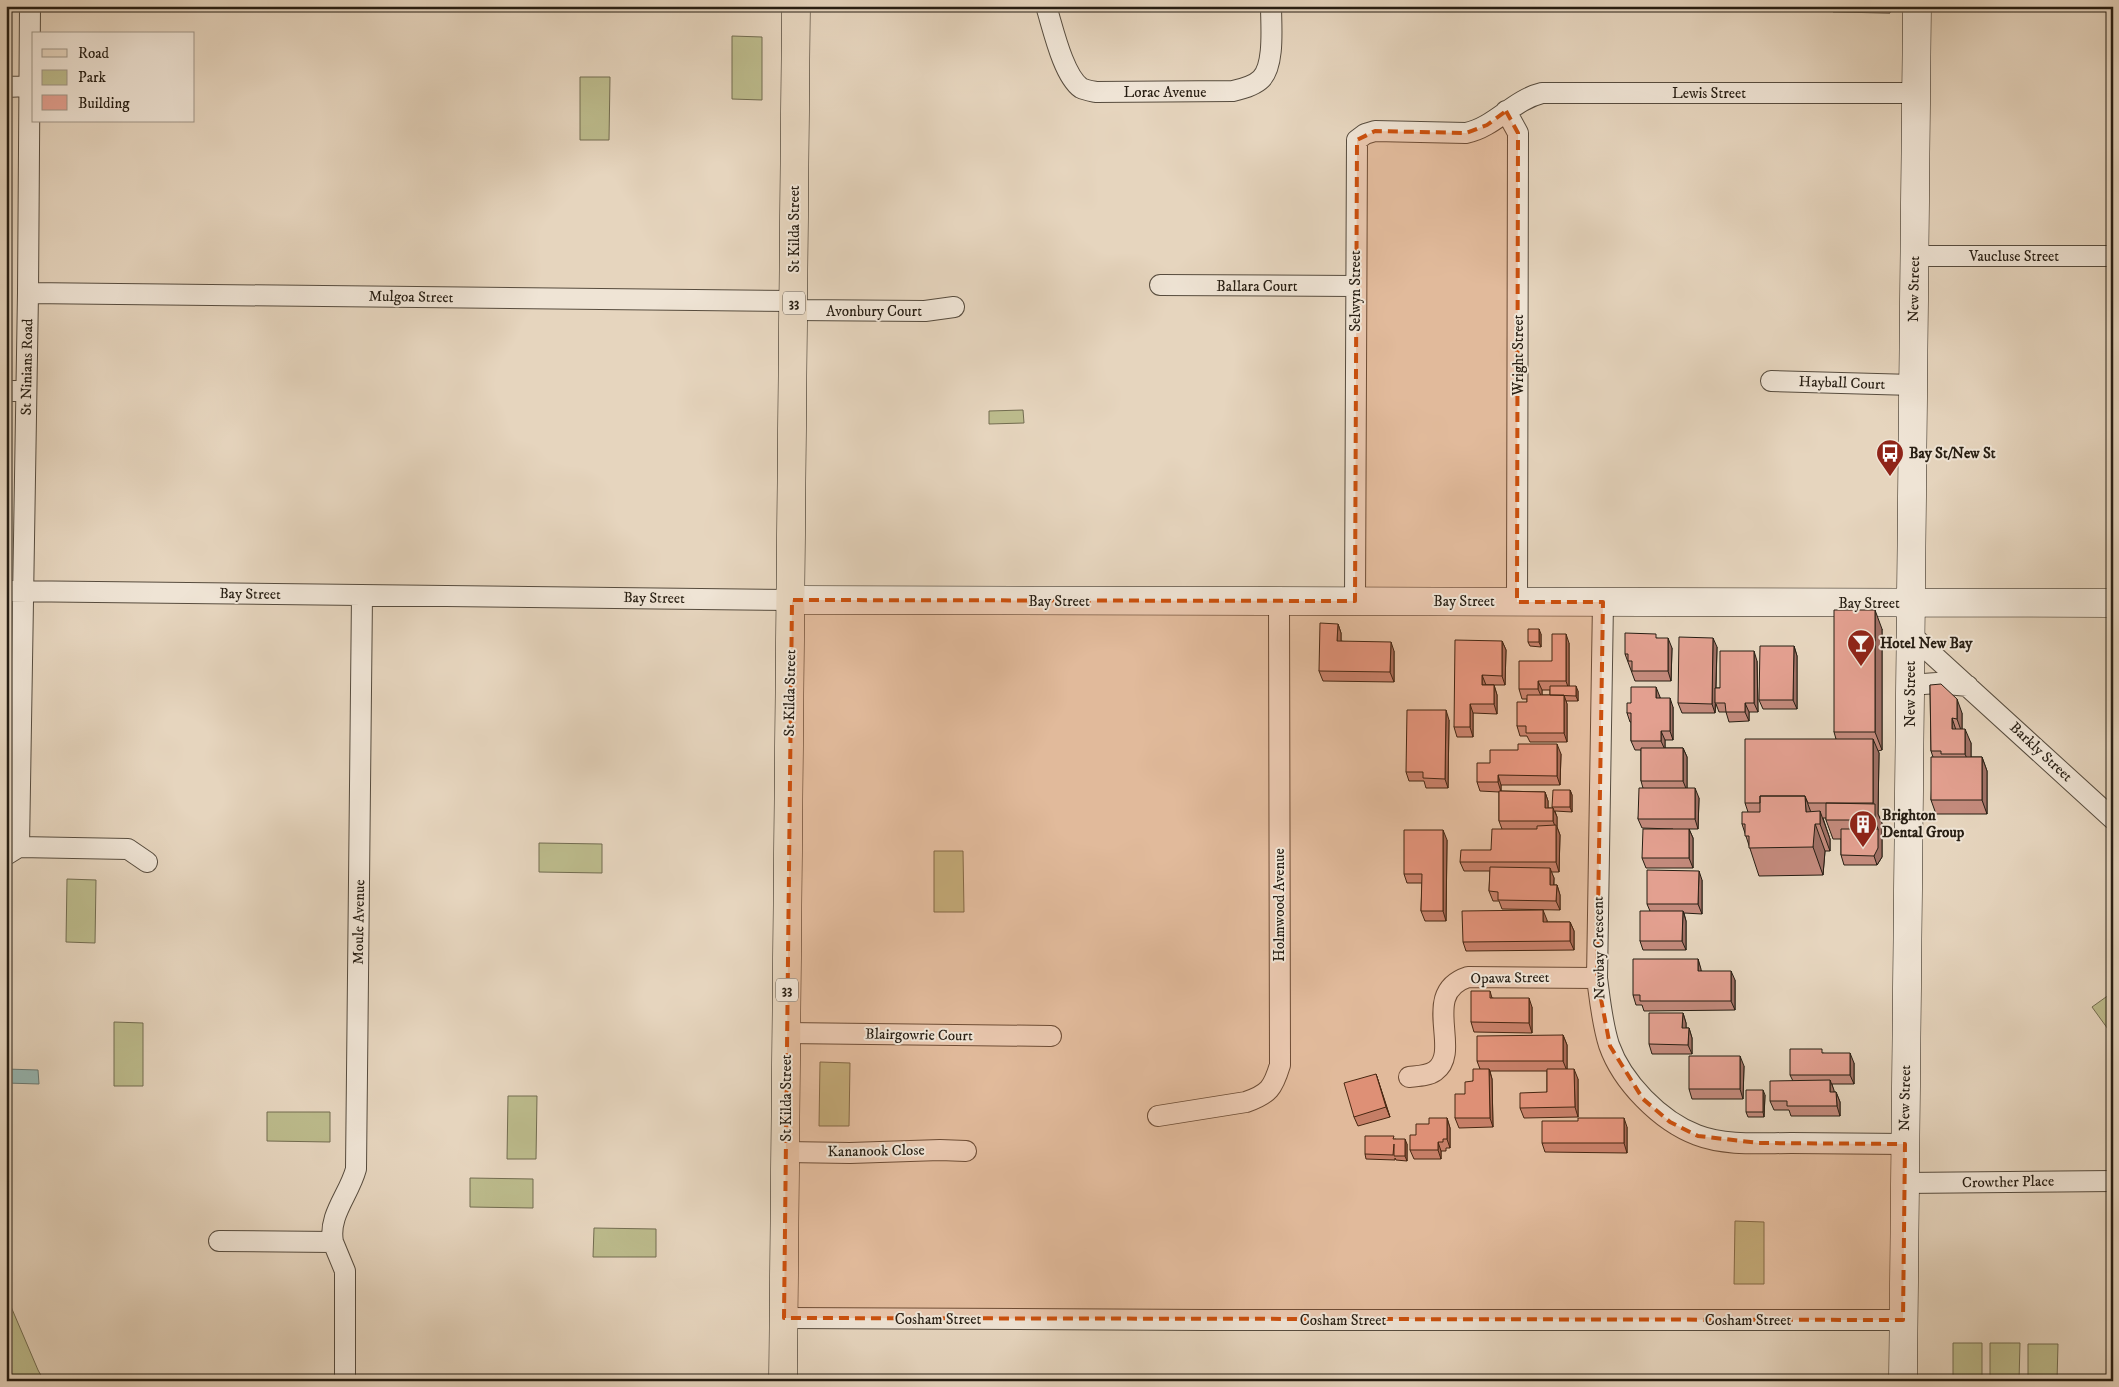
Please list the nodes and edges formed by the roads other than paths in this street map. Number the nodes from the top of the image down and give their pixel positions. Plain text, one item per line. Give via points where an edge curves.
1 (30, 6) edge
2 (796, 6) edge
3 (1046, 6) edge
4 (1271, 6) edge
5 (1917, 6) edge
6 (6, 86) edge
7 (29, 86) junction
8 (1916, 93) junction
9 (1506, 111) junction
10 (1914, 256) junction
11 (2113, 256) edge
12 (1160, 285) dead end
13 (1355, 286) junction
14 (28, 293) junction
15 (794, 306) junction
16 (954, 307) dead end
17 (1770, 381) dead end
18 (1913, 385) junction
19 (16, 391) edge
20 (15, 591) edge
21 (362, 595) junction
22 (792, 600) junction
23 (1279, 601) junction
24 (1354, 601) junction
25 (1517, 602) junction
26 (1603, 602) junction
27 (1911, 603) junction
28 (2113, 604) edge
29 (1910, 634) junction
30 (1910, 686) junction
31 (1968, 686) junction
32 (2113, 819) edge
33 (13, 851) edge
34 (147, 862) dead end
35 (1597, 978) junction
36 (786, 1033) junction
37 (1051, 1036) dead end
38 (1409, 1077) dead end
39 (1158, 1116) dead end
40 (1905, 1144) junction
41 (966, 1151) dead end
42 (786, 1152) junction
43 (2113, 1181) edge
44 (1904, 1183) junction
45 (218, 1241) dead end
46 (333, 1242) junction
47 (784, 1318) junction
48 (1903, 1320) junction
49 (344, 1381) edge
50 (783, 1381) edge
51 (1902, 1381) edge

1 - 7 street, St Ninians Road
2 - 15 main road, St Kilda Street / 33
3 - 4 street, Lorac Avenue via 1066,66 1082,89 1096,92 1233,92 1262,78 1268,67
5 - 8 main road, New Street
6 - 7 street
7 - 14 street, St Ninians Road
8 - 9 street, Lewis Street via 1542,93 1520,101
8 - 10 main road, New Street
9 - 13 street, Selwyn Street via 1487,125 1466,133 1375,131 1356,140
9 - 25 street, Wright Street via 1518,133
10 - 11 street, Vaucluse Street
10 - 18 main road, New Street
12 - 13 street, Ballara Court
13 - 24 street, Selwyn Street
14 - 15 street, Mulgoa Street
14 - 19 street, St Ninians Road
15 - 16 street, Avonbury Court via 925,311
15 - 22 main road, St Kilda Street / 33
17 - 18 street, Hayball Court
18 - 27 main road, New Street
19 - 20 street, St Ninians Road
20 - 21 street, Bay Street
20 - 33 street, St Ninians Road
21 - 22 street, Bay Street
21 - 46 street, Moule Avenue via 356,1169 352,1184 335,1215 331,1230
22 - 23 main road, Bay Street
22 - 36 main road, St Kilda Street / 33
23 - 24 main road, Bay Street
23 - 39 street, Holmwood Avenue via 1280,1065 1276,1080 1268,1092 1258,1098
24 - 25 main road, Bay Street
25 - 26 main road, Bay Street
26 - 27 main road, Bay Street
26 - 35 street, Newbay Crescent
27 - 28 main road, Bay Street
27 - 29 main road, New Street
29 - 30 main road, New Street
29 - 31 street, Barkly Street
30 - 31 street via 1937,682
30 - 40 main road, New Street
31 - 32 street, Barkly Street
33 - 34 street via 128,849
35 - 38 street, Opawa Street via 1468,976 1458,980 1448,990 1445,999 1442,1063 1435,1071
35 - 40 street, Newbay Crescent via 1610,1046 1644,1099 1670,1122 1698,1136 1729,1142
36 - 37 street, Blairgowrie Court
36 - 42 main road, St Kilda Street / 33
40 - 44 main road, New Street
41 - 42 street, Kananook Close
42 - 47 main road, St Kilda Street / 33
43 - 44 street, Crowther Place
44 - 48 main road, New Street
45 - 46 street
46 - 49 street via 345,1271
47 - 48 street, Cosham Street
47 - 50 main road, St Kilda Street / 33
48 - 51 main road, New Street

